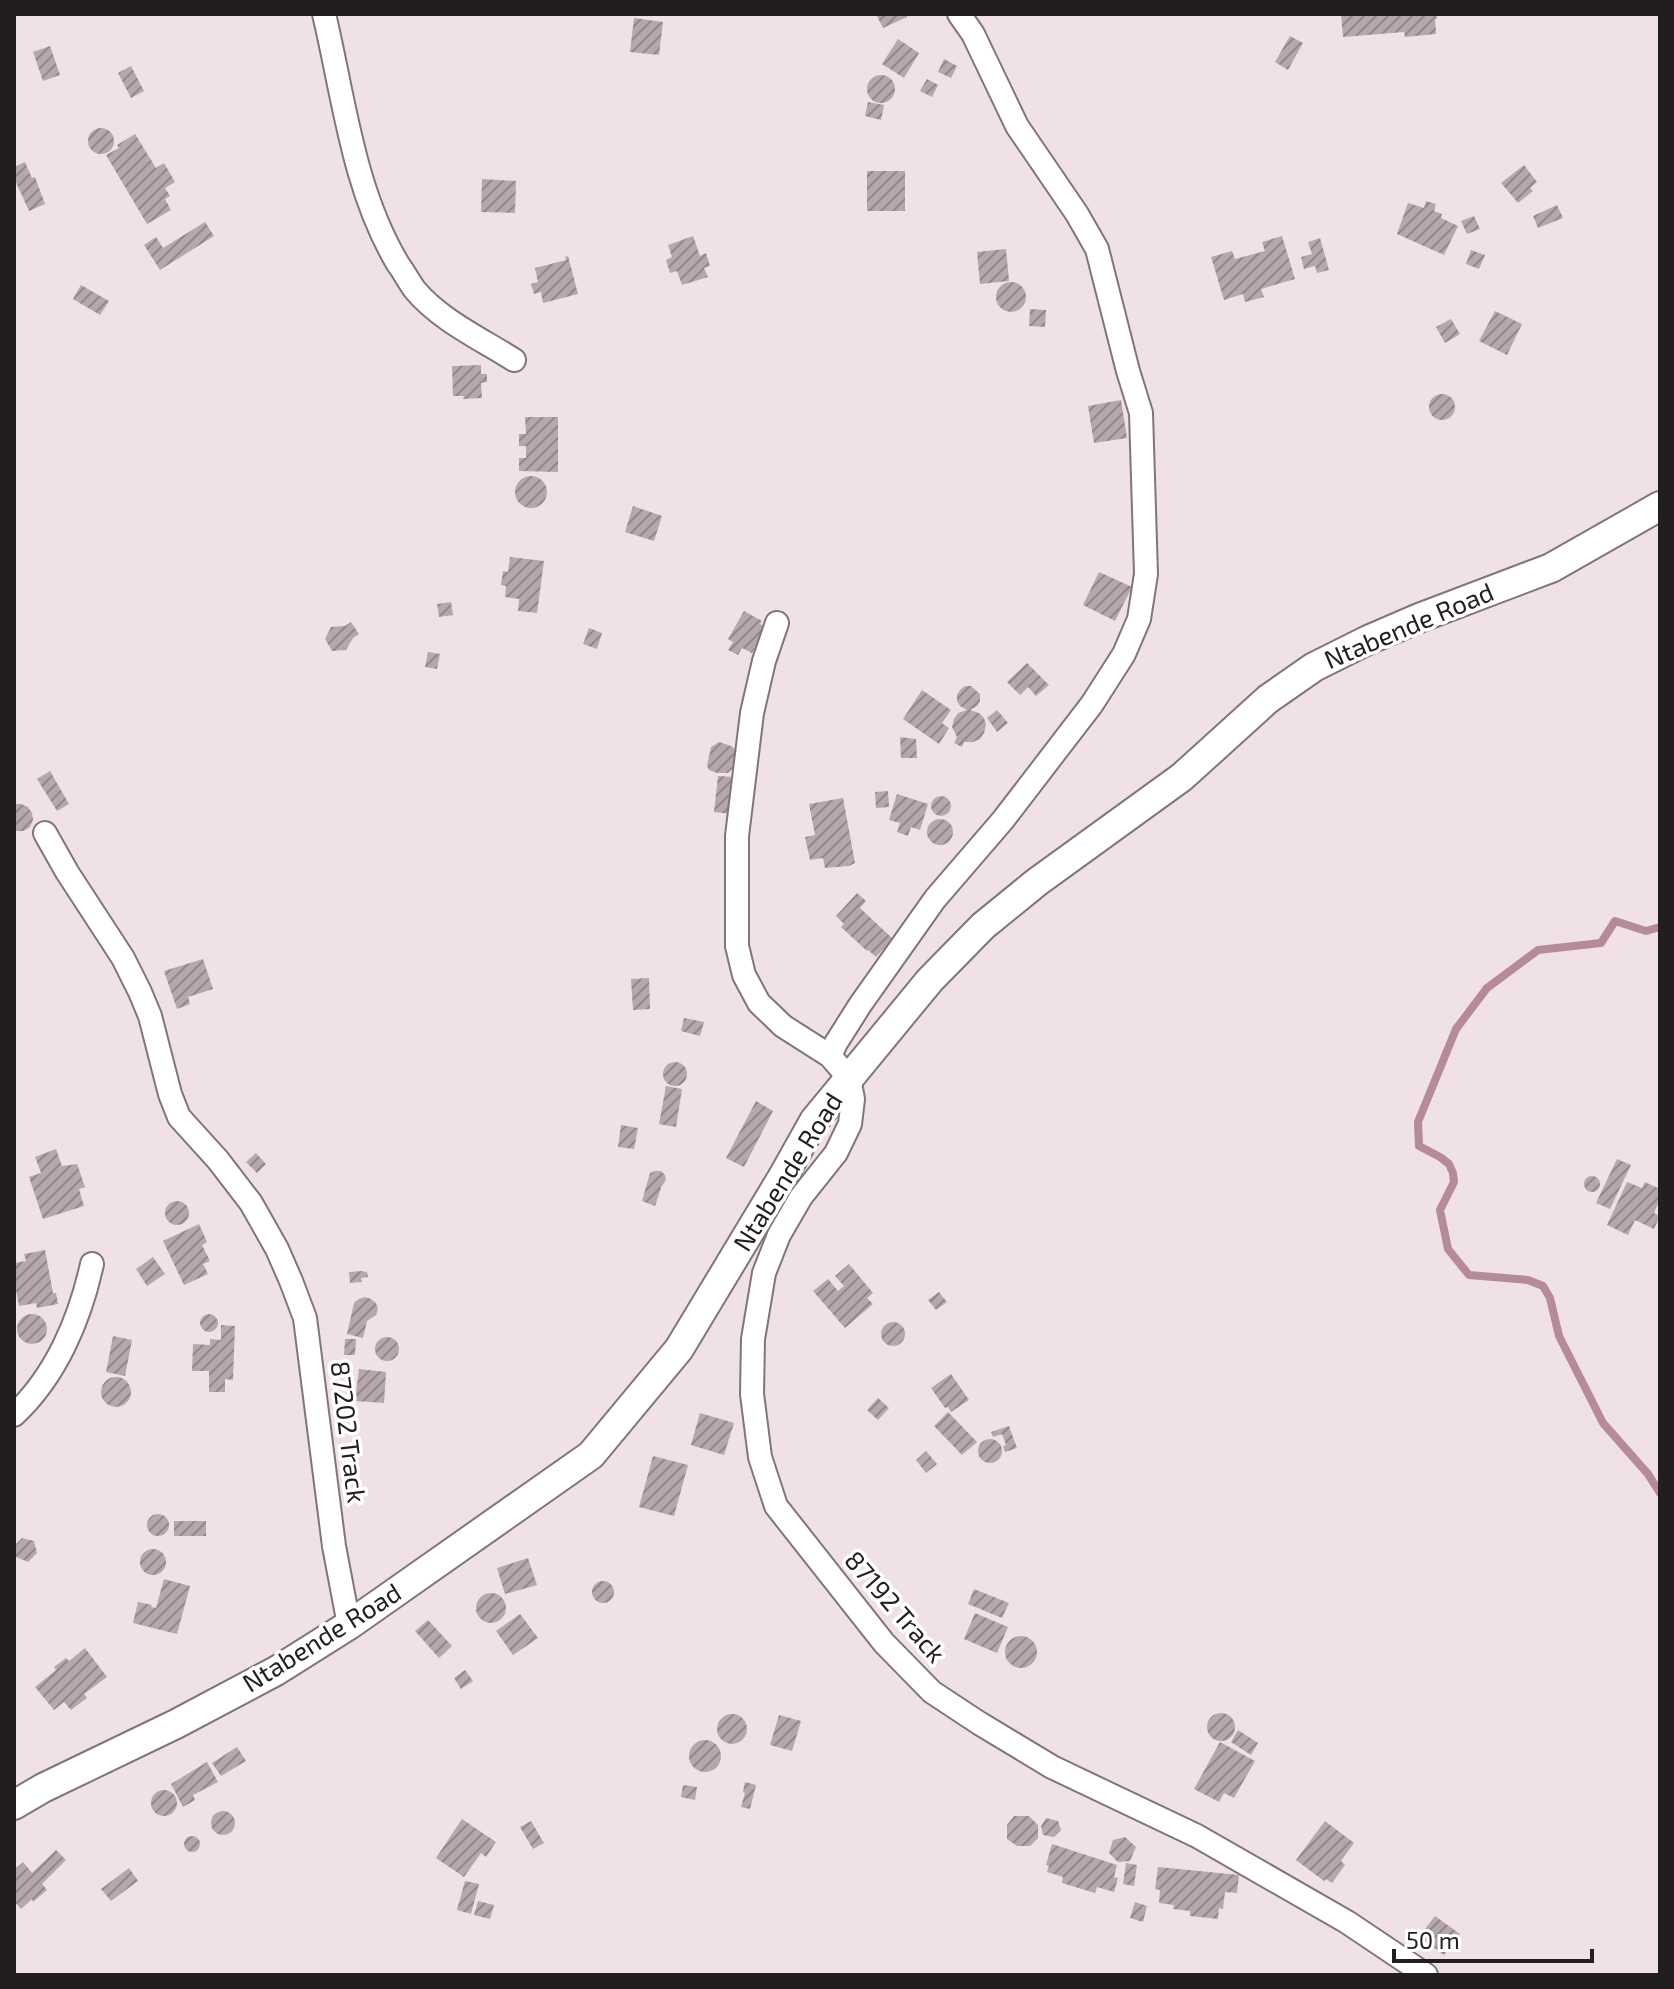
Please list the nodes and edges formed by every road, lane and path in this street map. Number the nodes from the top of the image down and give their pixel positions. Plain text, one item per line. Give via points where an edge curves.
1 (324, 14) edge
2 (959, 14) edge
3 (514, 360) dead end
4 (1660, 506) edge
5 (777, 623) dead end
6 (45, 833) dead end
7 (830, 1056) junction
8 (849, 1078) junction
9 (92, 1264) dead end
10 (14, 1415) edge
11 (349, 1625) junction
12 (14, 1805) edge
13 (1426, 1975) edge

1 - 3 street via 349,132 382,236 414,289 435,309
2 - 7 street via 1017,126 1097,249 1141,413 1146,574 1139,619 1092,704 935,899
4 - 8 street, Ntabende Road via 1551,568 1368,640 1314,667 1268,699 1182,777 983,926 930,980
5 - 7 street via 752,713 737,836 737,946 759,1003 783,1026
6 - 11 street, 87202 Track via 140,992 179,1117 243,1192 277,1249 305,1318
7 - 8 street
8 - 11 street, Ntabende Road via 814,1121 679,1349 591,1455
8 - 13 street, 87192 Track via 850,1124 779,1235 764,1273 753,1339 752,1394 760,1457 776,1506 884,1643 932,1692 1052,1767 1197,1836 1334,1914
9 - 10 street via 61,1354
11 - 12 street, Ntabende Road via 276,1671

